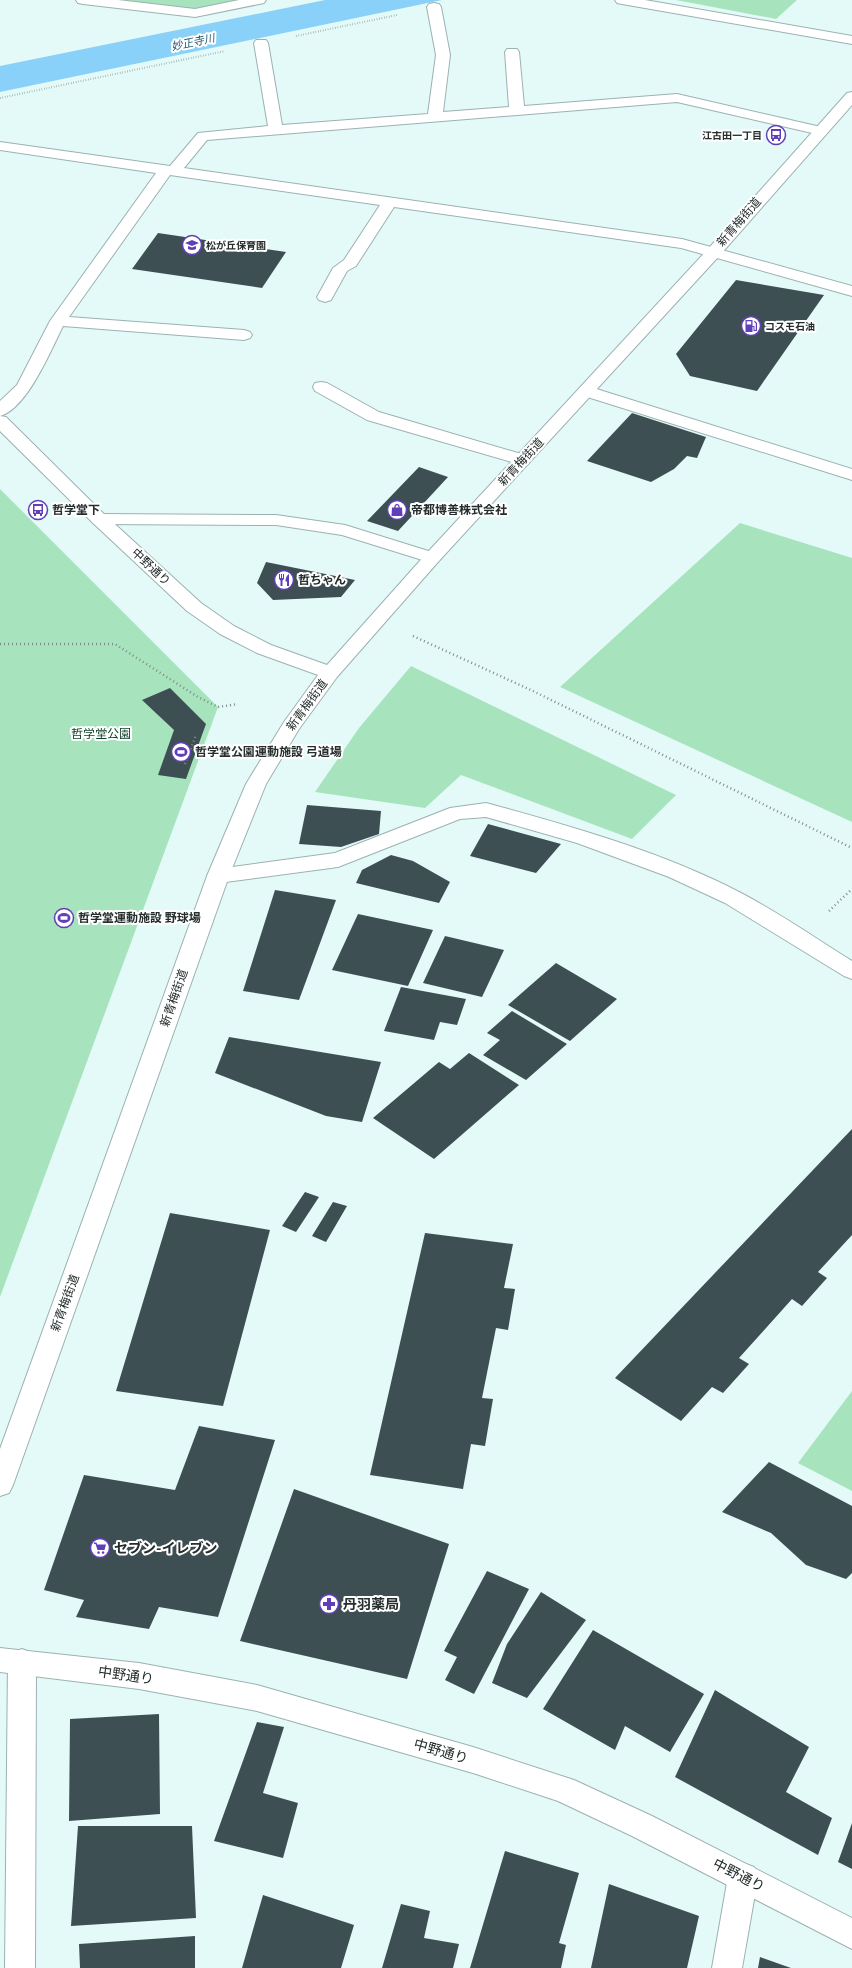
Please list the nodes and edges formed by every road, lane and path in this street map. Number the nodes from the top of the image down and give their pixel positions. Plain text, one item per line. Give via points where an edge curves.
1 (83, 0) edge
2 (258, 0) edge
3 (622, 0) edge
4 (434, 8) dead end
5 (852, 40) edge
6 (261, 43) dead end
7 (512, 52) dead end
8 (852, 96) edge
9 (517, 111) junction
10 (434, 117) junction
11 (276, 130) junction
12 (821, 131) junction
13 (0, 146) edge
14 (170, 170) junction
15 (390, 202) junction
16 (714, 252) junction
17 (852, 291) edge
18 (325, 297) dead end
19 (58, 321) junction
20 (244, 335) dead end
21 (321, 387) dead end
22 (587, 391) junction
23 (0, 411) edge
24 (0, 421) edge
25 (522, 460) junction
26 (852, 476) edge
27 (99, 519) junction
28 (432, 558) junction
29 (413, 635) dead end
30 (0, 644) edge
31 (330, 673) junction
32 (238, 704) dead end
33 (196, 735) dead end
34 (185, 764) dead end
35 (852, 848) edge
36 (218, 876) junction
37 (852, 971) edge
38 (0, 1486) edge
39 (11, 1661) edge
40 (743, 1877) junction
41 (852, 1934) edge
42 (20, 1968) edge
43 (727, 1968) edge

1 - 2 main road via 195,13
3 - 5 main road
4 - 10 main road via 443,55
6 - 11 main road
7 - 9 main road
8 - 12 main road, 新青梅街道
9 - 10 main road
9 - 12 main road via 677,98
10 - 11 main road
11 - 14 main road via 202,136
12 - 16 main road, 新青梅街道
13 - 14 main road
14 - 15 main road
14 - 19 main road
15 - 16 main road via 682,244
15 - 18 main road via 350,263 341,268
16 - 17 main road
16 - 22 main road, 新青梅街道
19 - 20 main road
19 - 23 main road via 24,387
21 - 25 main road via 374,416
22 - 25 main road, 新青梅街道
22 - 26 main road
24 - 27 main road, 中野通り
25 - 28 main road, 新青梅街道
27 - 28 main road via 276,520 346,530
27 - 31 main road, 中野通り via 194,607 227,630 264,649
28 - 31 main road, 新青梅街道
29 - 35 path
30 - 32 path via 115,644 218,707
31 - 36 main road, 新青梅街道 via 291,726 256,784
33 - 34 path
36 - 37 main road via 338,860 457,813 486,810 584,838 676,872 733,898
36 - 38 main road, 新青梅街道
39 - 40 main road, 中野通り via 139,1676 257,1698 473,1760 564,1790
39 - 42 main road
40 - 41 main road, 中野通り
40 - 43 main road

